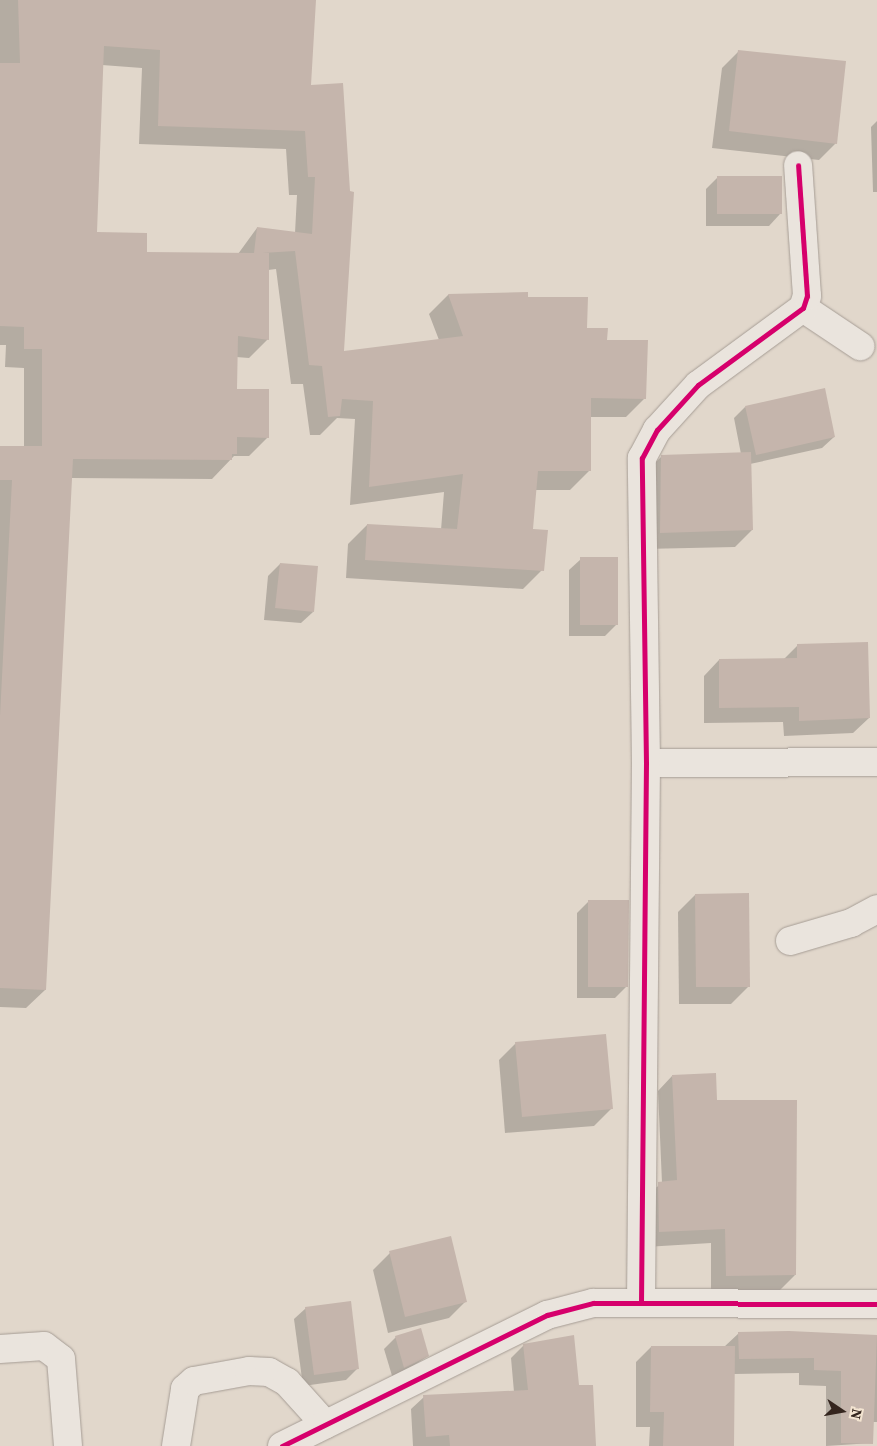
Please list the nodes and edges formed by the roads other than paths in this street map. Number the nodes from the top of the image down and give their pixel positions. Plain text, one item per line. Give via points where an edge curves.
1 (798, 165) dead end
2 (803, 308) junction
3 (860, 346) dead end
4 (877, 762) edge
5 (646, 763) junction
6 (877, 909) edge
7 (790, 941) dead end
8 (641, 1303) junction
9 (877, 1304) edge
10 (0, 1349) edge
11 (325, 1424) junction
12 (68, 1446) edge
13 (176, 1446) edge
14 (282, 1446) edge

1 - 2 street via 807,296
2 - 3 street
2 - 5 street via 698,385 656,430 642,458
4 - 5 street
5 - 8 street
6 - 7 street via 851,923
8 - 9 street
8 - 11 street via 593,1304 547,1316
10 - 12 street via 44,1346 61,1358
11 - 13 street via 287,1382 270,1372 250,1371 194,1381 185,1388
11 - 14 street

